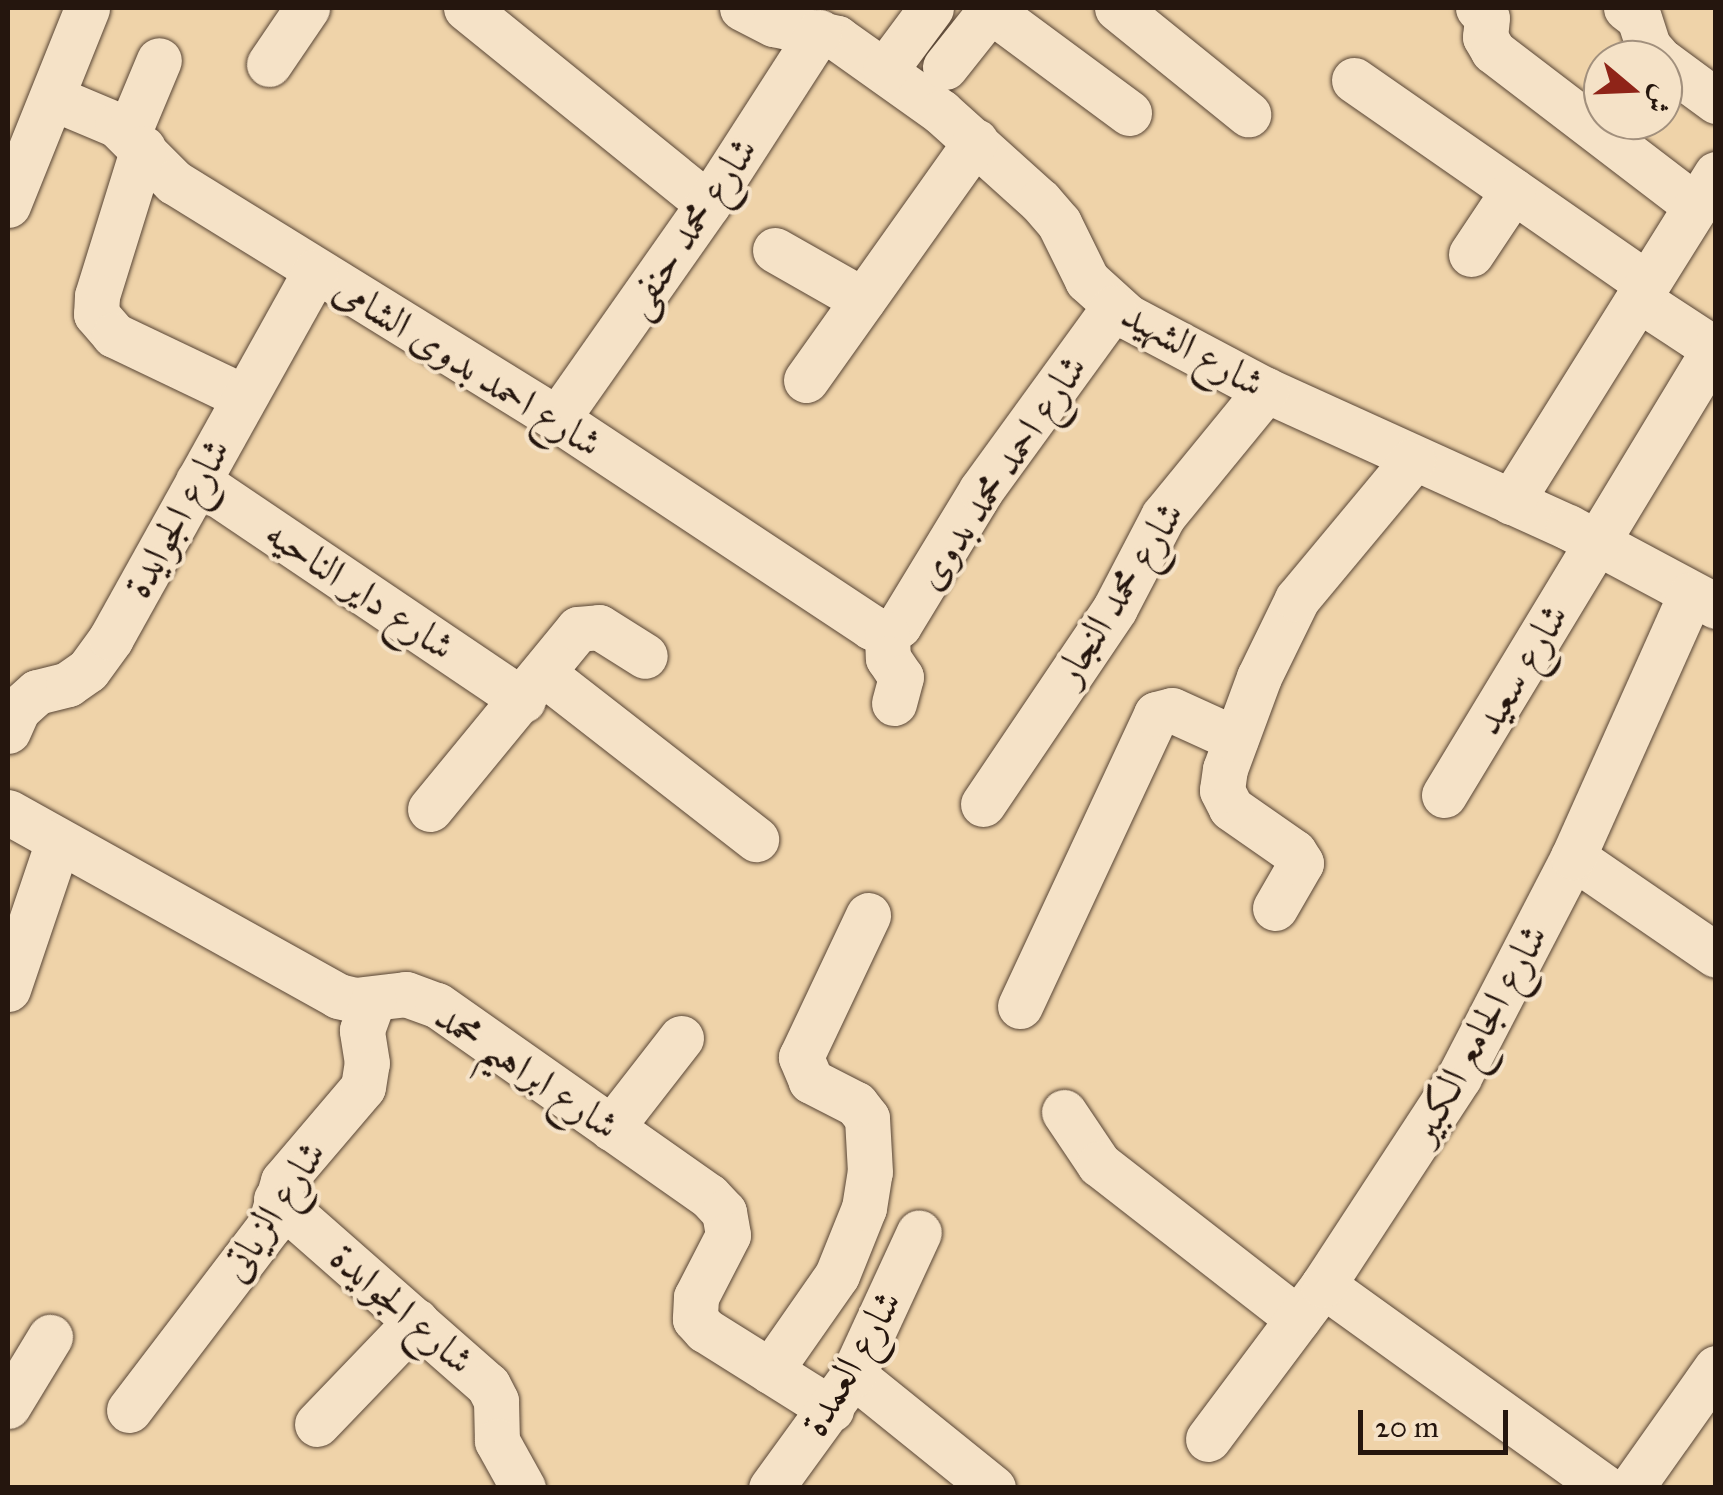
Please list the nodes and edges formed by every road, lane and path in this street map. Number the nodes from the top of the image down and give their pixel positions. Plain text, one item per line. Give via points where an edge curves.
1 (88, 8) edge
2 (466, 8) edge
3 (742, 8) edge
4 (932, 8) edge
5 (1117, 8) edge
6 (1478, 8) edge
7 (1626, 8) edge
8 (991, 9) edge
9 (290, 14) edge
10 (820, 32) junction
11 (1646, 40) edge
12 (159, 60) dead end
13 (269, 64) dead end
14 (945, 67) dead end
15 (884, 70) junction
16 (1683, 77) edge
17 (1354, 80) dead end
18 (52, 98) junction
19 (1716, 101) edge
20 (1129, 113) dead end
21 (1248, 114) dead end
22 (136, 141) junction
23 (976, 141) junction
24 (1706, 190) edge
25 (1513, 191) junction
26 (708, 204) junction
27 (8, 205) edge
28 (775, 250) dead end
29 (1471, 254) dead end
30 (315, 271) junction
31 (1643, 291) junction
32 (863, 300) junction
33 (1113, 308) junction
34 (1714, 350) edge
35 (806, 380) dead end
36 (1266, 390) junction
37 (244, 398) junction
38 (558, 419) junction
39 (1414, 460) junction
40 (198, 481) junction
41 (1511, 502) junction
42 (1598, 542) junction
43 (1703, 600) edge
44 (887, 634) junction
45 (645, 656) dead end
46 (533, 687) junction
47 (894, 703) dead end
48 (8, 732) edge
49 (1236, 738) junction
50 (1444, 795) dead end
51 (983, 804) dead end
52 (430, 809) dead end
53 (8, 812) edge
54 (756, 839) dead end
55 (58, 842) junction
56 (1573, 857) junction
57 (1275, 908) dead end
58 (868, 915) dead end
59 (1716, 955) edge
60 (8, 989) edge
61 (373, 999) junction
62 (1020, 1006) dead end
63 (681, 1038) dead end
64 (1064, 1112) dead end
65 (611, 1128) junction
66 (276, 1199) junction
67 (919, 1232) dead end
68 (1310, 1302) junction
69 (416, 1321) junction
70 (50, 1337) dead end
71 (1716, 1368) edge
72 (770, 1371) junction
73 (842, 1392) junction
74 (8, 1406) edge
75 (129, 1410) dead end
76 (317, 1424) dead end
77 (1208, 1440) dead end
78 (521, 1487) edge
79 (771, 1488) edge
80 (994, 1488) edge
81 (1606, 1488) edge
82 (1631, 1488) edge

1 - 18 street
2 - 26 street
3 - 10 street, شارع الشهيد via 774,24
4 - 15 street
5 - 21 street
6 - 24 street via 1487,18 1485,37 1493,51
7 - 11 street via 1639,18
8 - 14 street
8 - 20 street
9 - 13 street
10 - 15 street, شارع الشهيد
10 - 26 street, شارع محمد حنفى
12 - 22 street
15 - 23 street, شارع الشهيد
16 - 19 street
17 - 25 street
18 - 22 street, شارع احمد بدوى الشامى via 116,124
18 - 27 street
22 - 30 street, شارع احمد بدوى الشامى via 174,182
22 - 37 street via 96,314 114,335
23 - 32 street
23 - 33 street, شارع الشهيد via 1059,223 1088,280
24 - 31 street
25 - 29 street
25 - 31 street
26 - 38 street, شارع محمد حنفى
28 - 32 street
30 - 37 street, شارع الجوايدة
30 - 38 street, شارع احمد بدوى الشامى
31 - 34 street
31 - 41 street
32 - 35 street
33 - 36 street, شارع الشهيد
33 - 44 street, شارع احمد محمد بدوى
34 - 42 street, شارع سعيد
36 - 39 street, شارع الشهيد
36 - 51 street, شارع محمد النجار via 1163,516 1115,608
37 - 40 street, شارع الجوايدة
38 - 44 street, شارع احمد بدوى الشامى
39 - 41 street, شارع الشهيد
39 - 49 street via 1297,598
40 - 46 street, شارع داير الناحيه
40 - 48 street, شارع الجوايدة via 88,670 37,692 18,709
41 - 42 street, شارع الشهيد
42 - 43 street, شارع الشهيد
42 - 50 street, شارع سعيد
43 - 56 street, شارع الجامع الكبير
44 - 47 street via 888,658 901,678
45 - 46 street via 599,627 585,626
46 - 52 street
46 - 54 street, شارع داير الناحيه
49 - 57 street via 1222,780 1225,799 1301,863
49 - 62 street via 1172,710 1156,714
53 - 55 street, شارع ابراهيم محمد
55 - 60 street
55 - 61 street, شارع ابراهيم محمد via 338,996
56 - 59 street
56 - 68 street, شارع الجامع الكبير via 1458,1077
58 - 72 street via 801,1056 811,1081 856,1104 867,1118 864,1208 838,1275
61 - 65 street, شارع ابراهيم محمد via 406,994 436,1006
61 - 66 street, شارع الزياتى via 362,1030 362,1087 283,1181
63 - 65 street
64 - 68 street via 1099,1164
65 - 72 street, شارع ابراهيم محمد via 724,1212 728,1235 693,1311 705,1330
66 - 69 street, شارع الجوايدة
66 - 75 street, شارع الزياتى via 270,1226
67 - 73 street, شارع العمدة
68 - 77 street, شارع الجامع الكبير
68 - 81 street
69 - 76 street
69 - 78 street, شارع الجوايدة via 494,1393 497,1442
70 - 74 street
71 - 82 street
72 - 73 street
73 - 79 street, شارع العمدة
73 - 80 street

